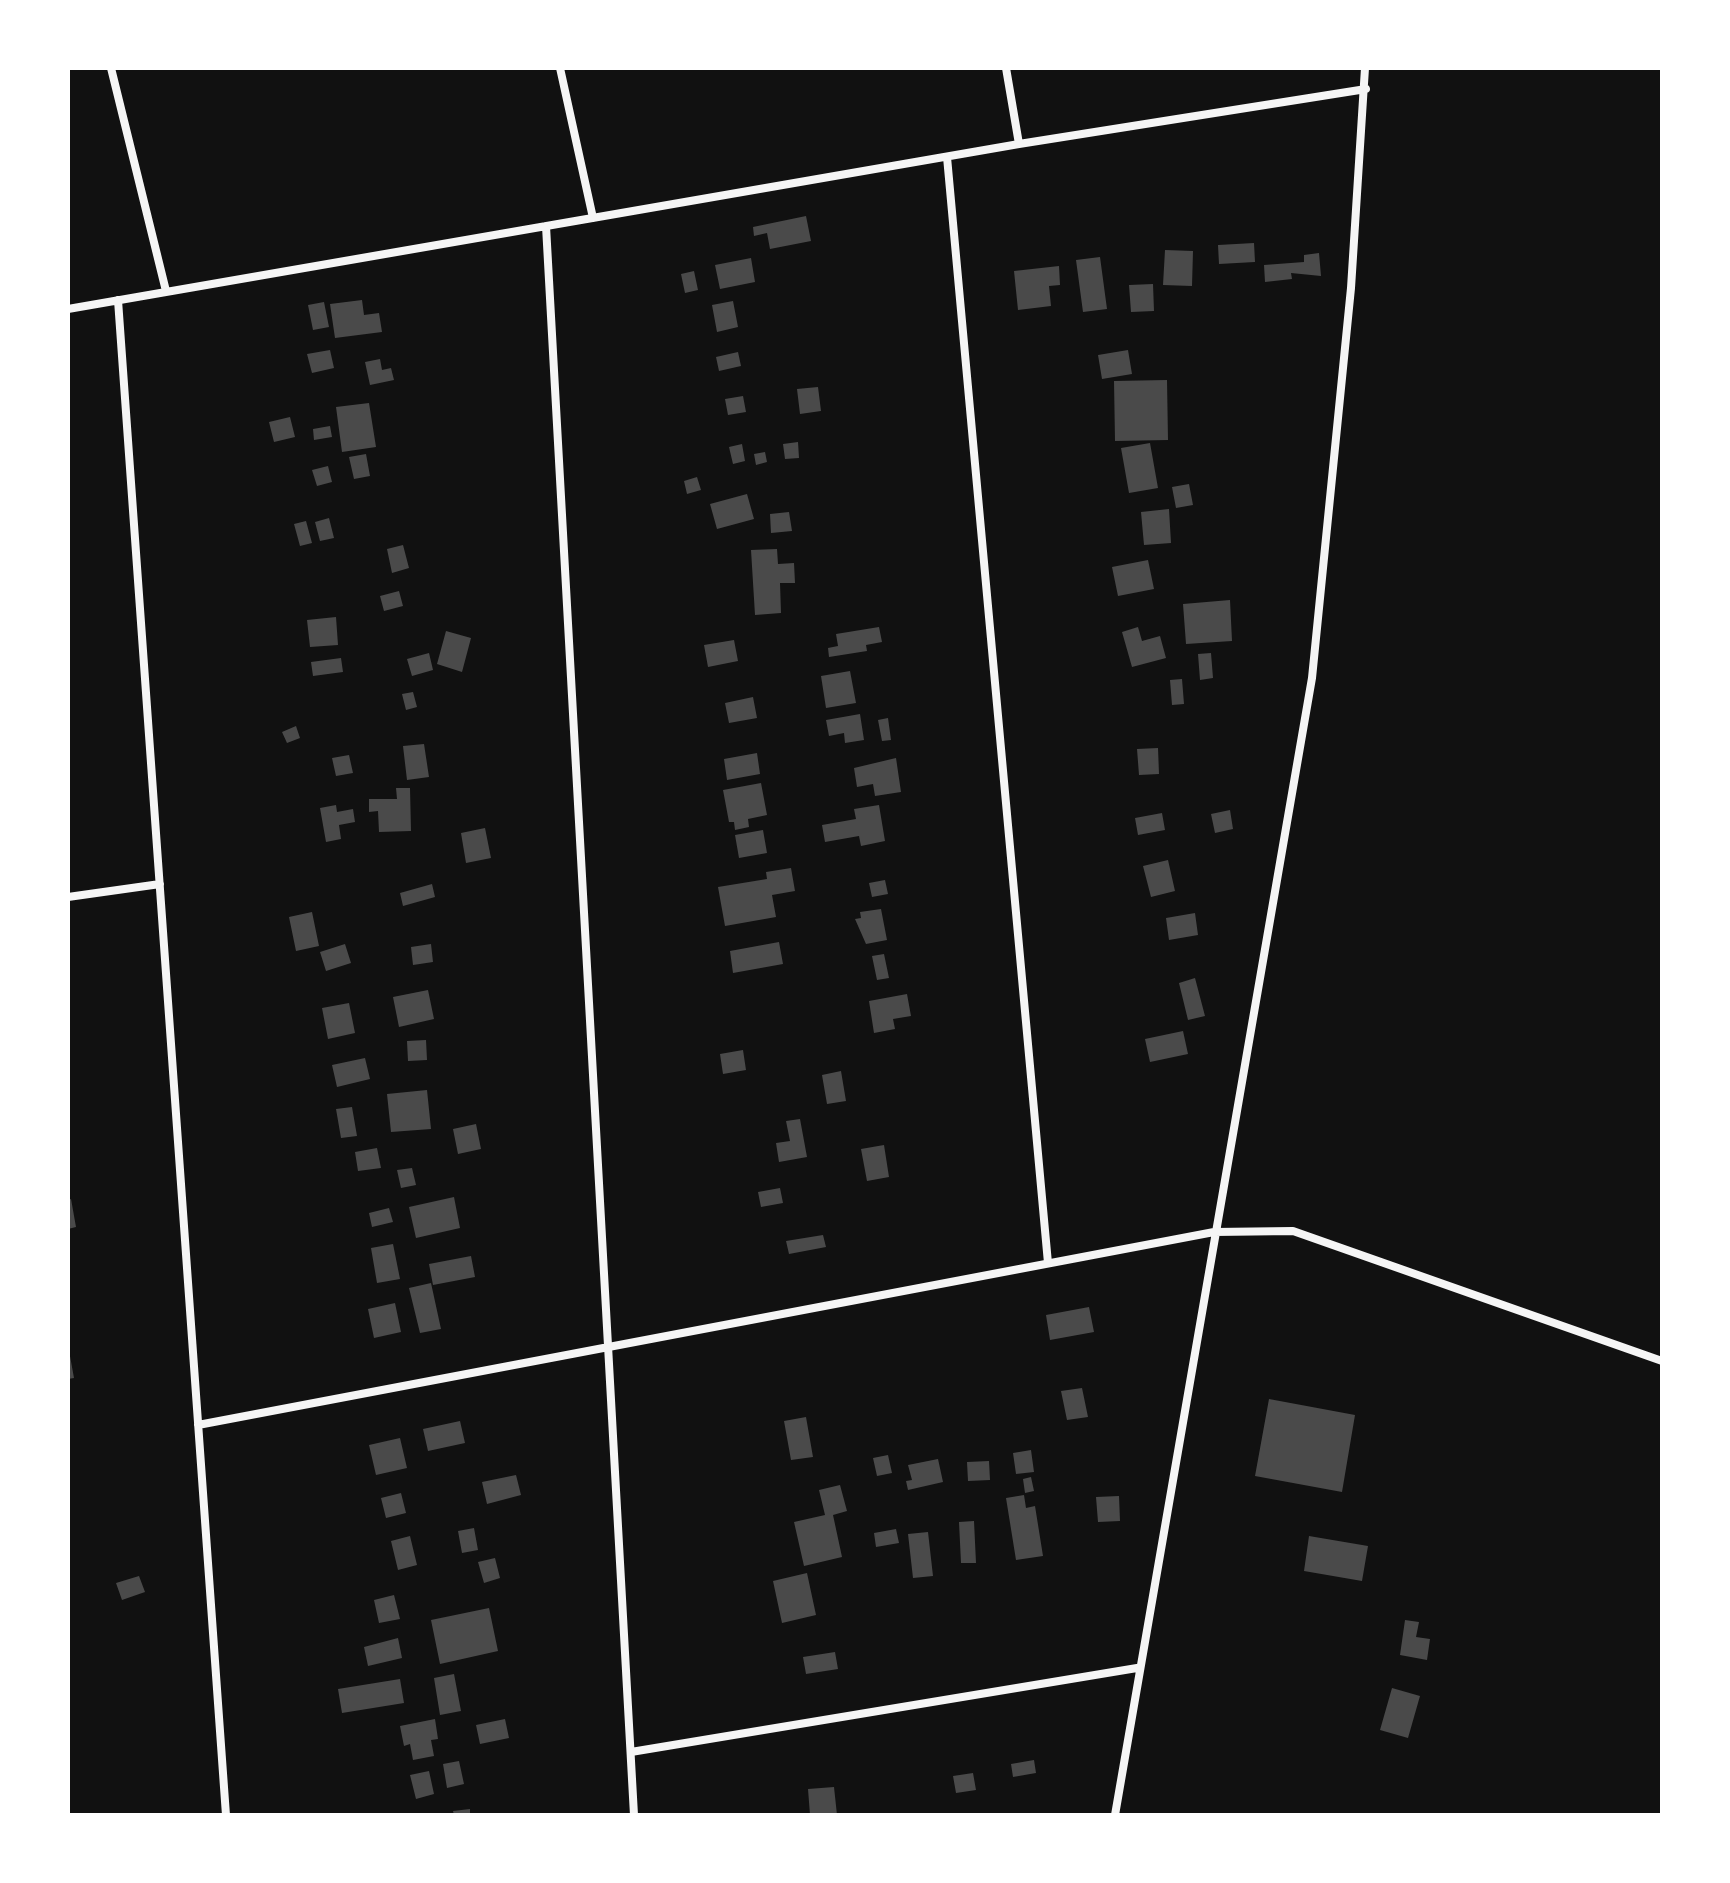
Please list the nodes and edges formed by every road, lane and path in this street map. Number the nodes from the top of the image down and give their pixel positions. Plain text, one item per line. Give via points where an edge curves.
1 (111, 68) edge
2 (560, 68) edge
3 (1006, 68) edge
4 (1365, 68) edge
5 (1366, 89) junction
6 (1019, 144) junction
7 (947, 157) junction
8 (593, 218) junction
9 (546, 226) junction
10 (166, 291) junction
11 (118, 300) junction
12 (68, 309) edge
13 (160, 884) junction
14 (68, 897) edge
15 (1214, 1232) junction
16 (1048, 1263) junction
17 (608, 1345) junction
18 (1662, 1361) edge
19 (198, 1425) junction
20 (1137, 1668) junction
21 (631, 1752) junction
22 (226, 1815) edge
23 (634, 1815) edge
24 (1115, 1815) edge

1 - 10 street
2 - 8 street
3 - 6 street
4 - 5 street
5 - 6 street
5 - 15 street via 1312,678
6 - 7 street
7 - 8 street
7 - 16 street
8 - 9 street
9 - 10 street
9 - 17 street
10 - 11 street
11 - 12 street
11 - 13 street
13 - 14 street
13 - 19 street
15 - 16 street
15 - 18 street via 1293,1231
15 - 20 street
16 - 17 street
17 - 19 street
17 - 21 street
19 - 22 street
20 - 21 street
20 - 24 street
21 - 23 street

